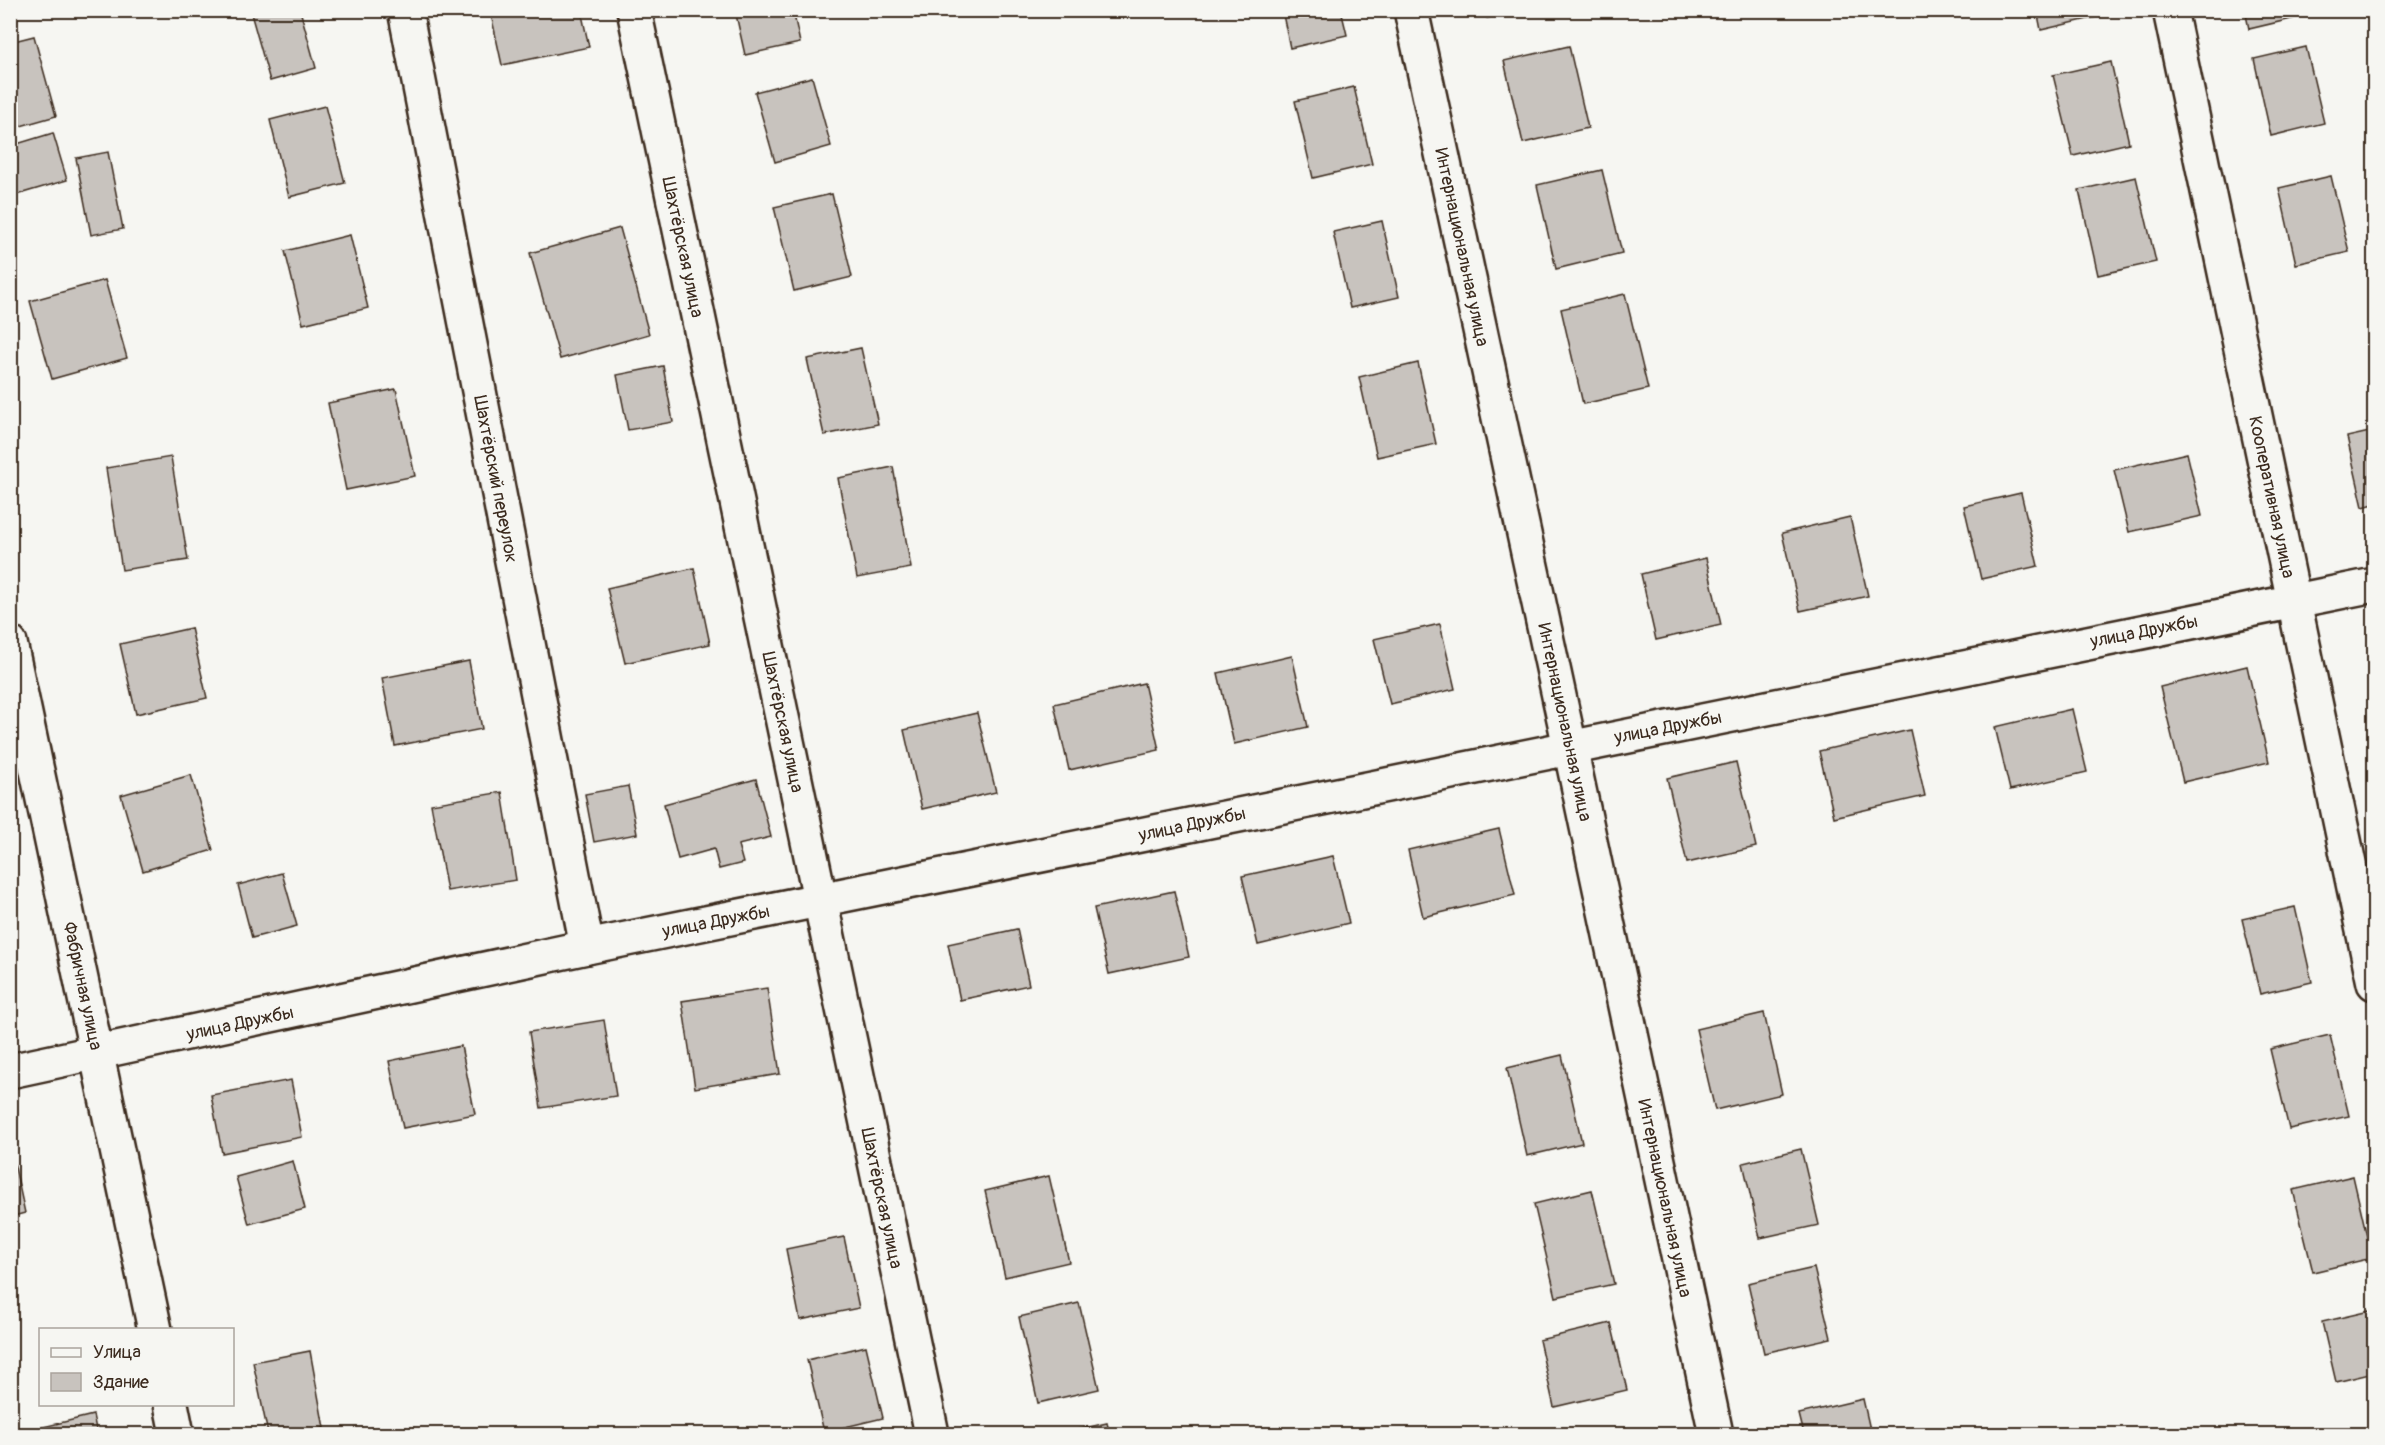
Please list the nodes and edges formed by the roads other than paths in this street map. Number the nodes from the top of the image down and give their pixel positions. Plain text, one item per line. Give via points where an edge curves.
1 (405, 10) edge
2 (634, 10) edge
3 (1411, 10) edge
4 (2170, 10) edge
5 (2374, 585) edge
6 (2294, 601) junction
7 (10, 644) edge
8 (1570, 747) junction
9 (820, 900) junction
10 (587, 947) junction
11 (2374, 983) edge
12 (98, 1054) junction
13 (10, 1071) edge
14 (155, 1328) edge
15 (171, 1406) edge
16 (177, 1434) edge
17 (932, 1434) edge
18 (1716, 1434) edge

1 - 10 street, Шахтёрский переулок
2 - 9 street, Шахтёрская улица
3 - 8 street, Интернациональная улица
4 - 6 street, Кооперативная улица
5 - 6 street, улица Дружбы
6 - 8 street, улица Дружбы
6 - 11 street, Кооперативная улица
7 - 12 street, Фабричная улица
8 - 9 street, улица Дружбы
8 - 18 street, Интернациональная улица
9 - 10 street, улица Дружбы
9 - 17 street, Шахтёрская улица
10 - 12 street, улица Дружбы
12 - 13 street, улица Дружбы
12 - 14 street, Фабричная улица
15 - 16 street

